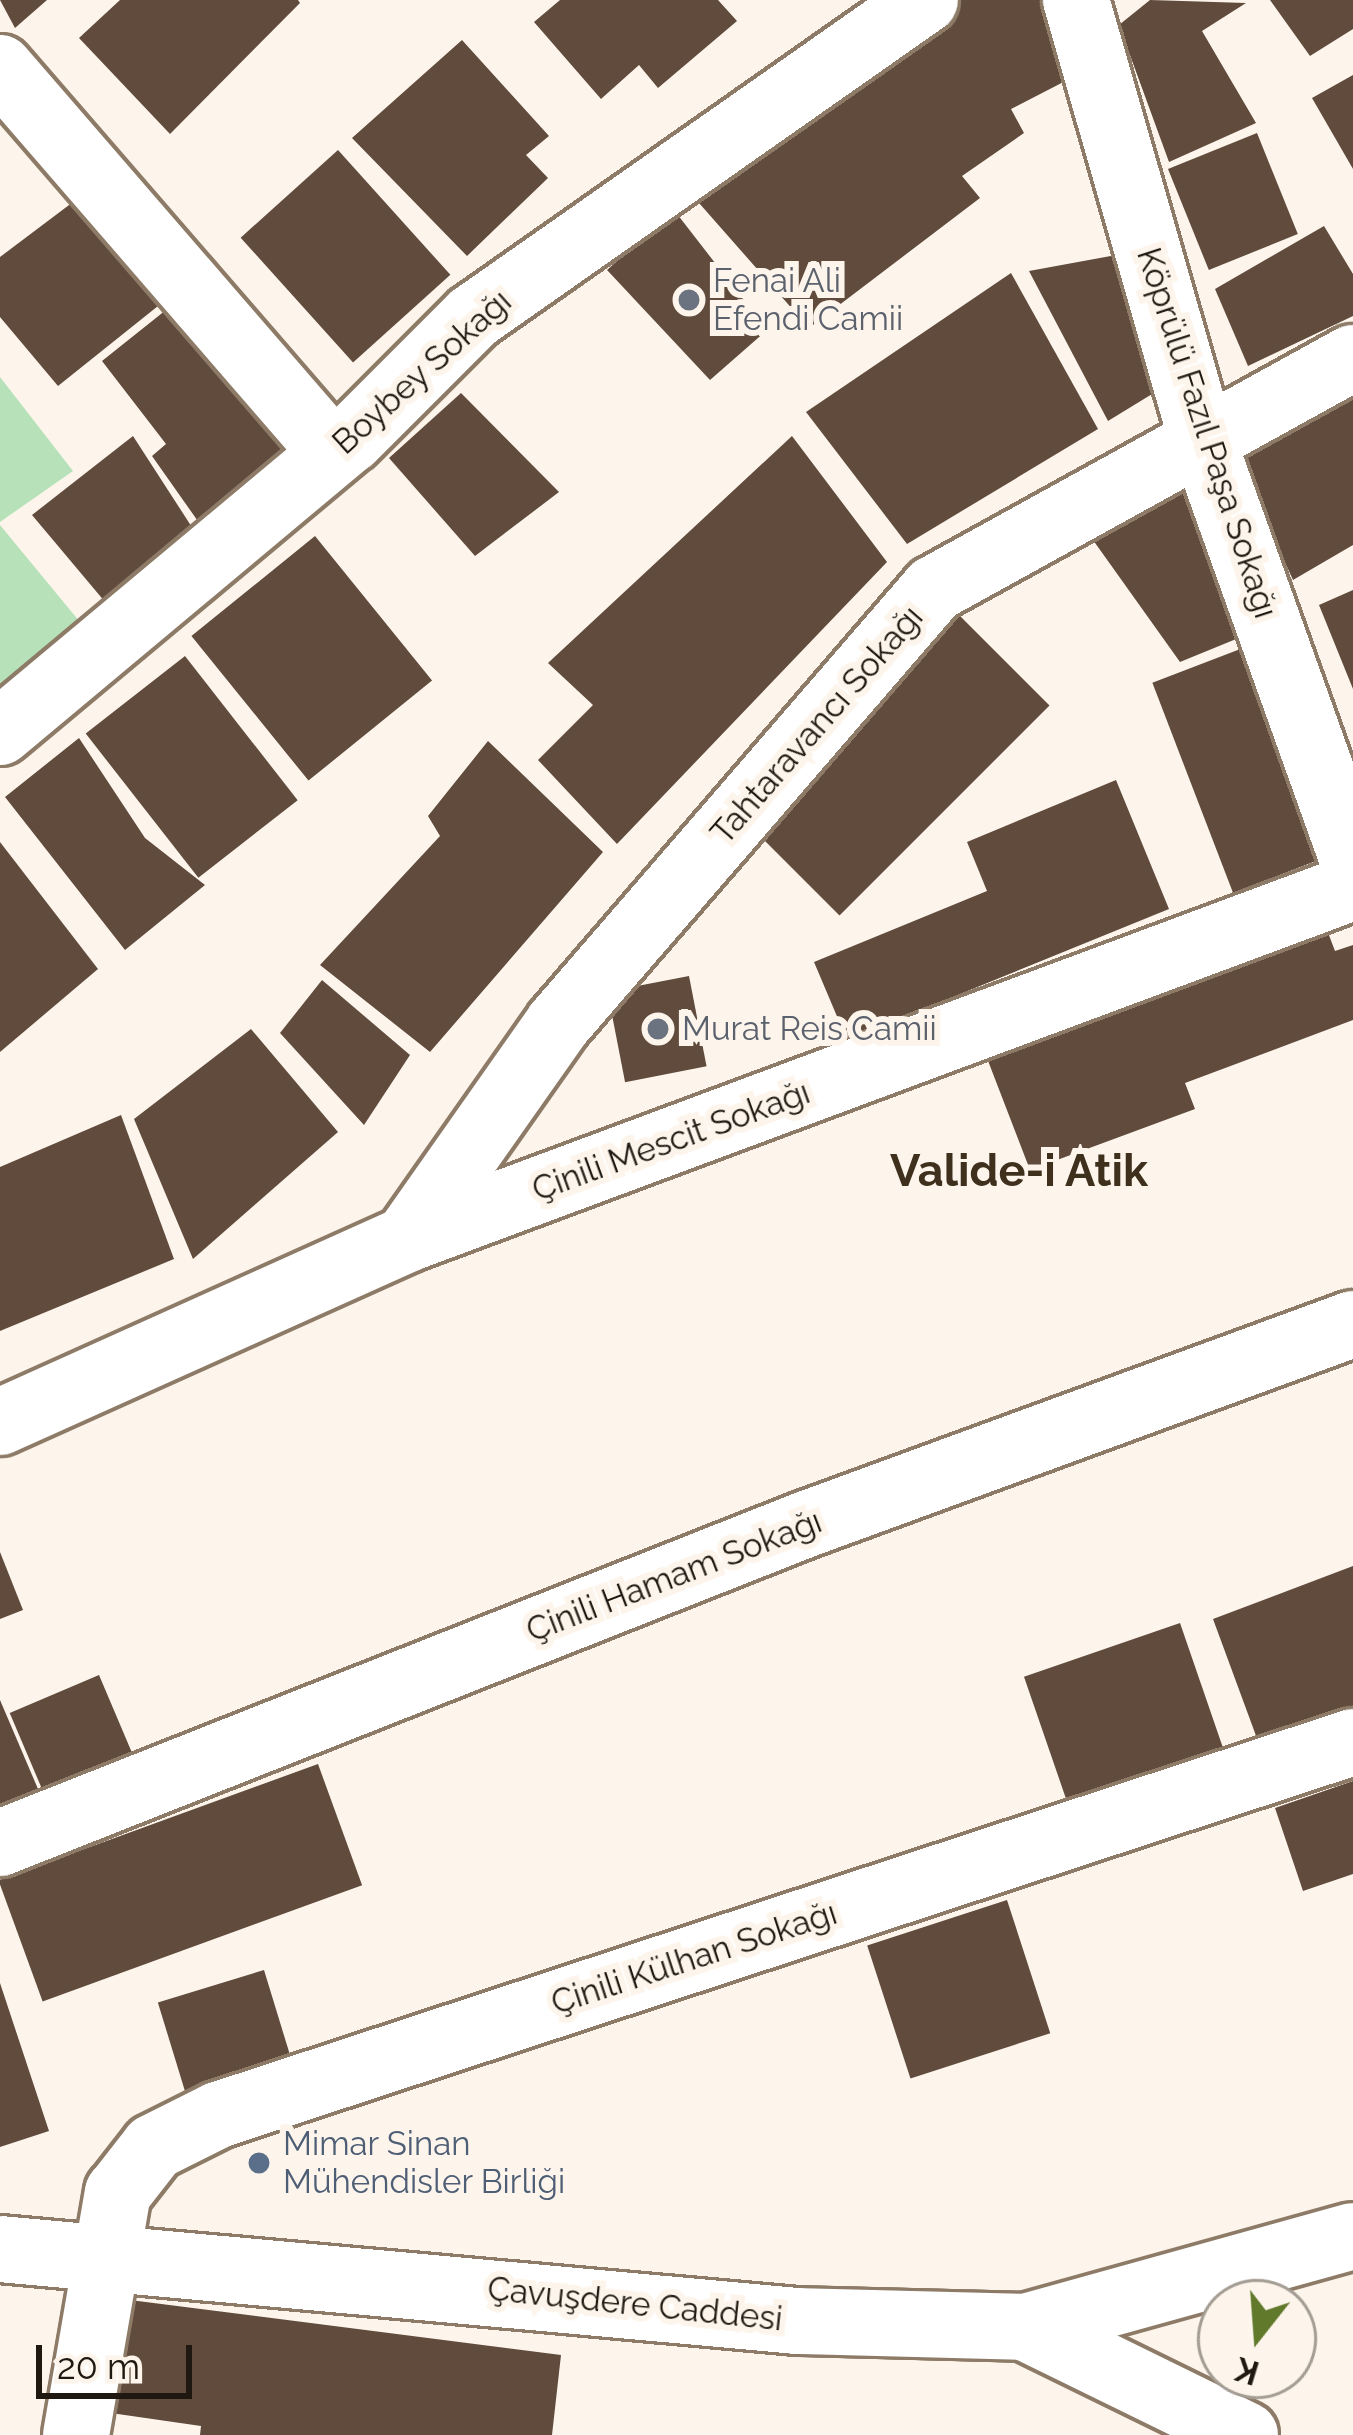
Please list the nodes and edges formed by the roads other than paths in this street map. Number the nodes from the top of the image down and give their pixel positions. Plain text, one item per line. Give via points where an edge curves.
1 (925, 0) edge
2 (1076, 0) edge
3 (0, 68) edge
4 (1353, 358) edge
5 (1200, 433) junction
6 (333, 453) junction
7 (0, 732) edge
8 (1353, 861) edge
9 (1353, 887) edge
10 (407, 1239) junction
11 (1353, 1324) edge
12 (0, 1422) edge
13 (1353, 1742) edge
14 (0, 1843) edge
15 (1353, 2236) edge
16 (0, 2249) edge
17 (105, 2254) junction
18 (1025, 2327) junction
19 (76, 2435) edge
20 (1245, 2435) edge

1 - 6 street, Boybey Sokağı via 473,317
2 - 5 street, Köprülü Fazıl Paşa Sokağı
3 - 6 street
4 - 5 street, Tahtaravancı Sokağı
5 - 8 street, Köprülü Fazıl Paşa Sokağı
5 - 10 street, Tahtaravancı Sokağı via 934,589 558,1024
6 - 7 street, Boybey Sokağı
9 - 10 street, Çinili Mescit Sokağı
10 - 12 street, Çinili Mescit Sokağı
11 - 14 street, Çinili Hamam Sokağı via 804,1525
13 - 17 street, Çinili Külhan Sokağı via 218,2115 154,2147 118,2192
15 - 18 street
16 - 17 street, Çavuşdere Caddesi
17 - 18 street, Çavuşdere Caddesi via 797,2320
17 - 19 street, Çinili Külhan Sokağı
18 - 20 street, Çavuşdere Caddesi

